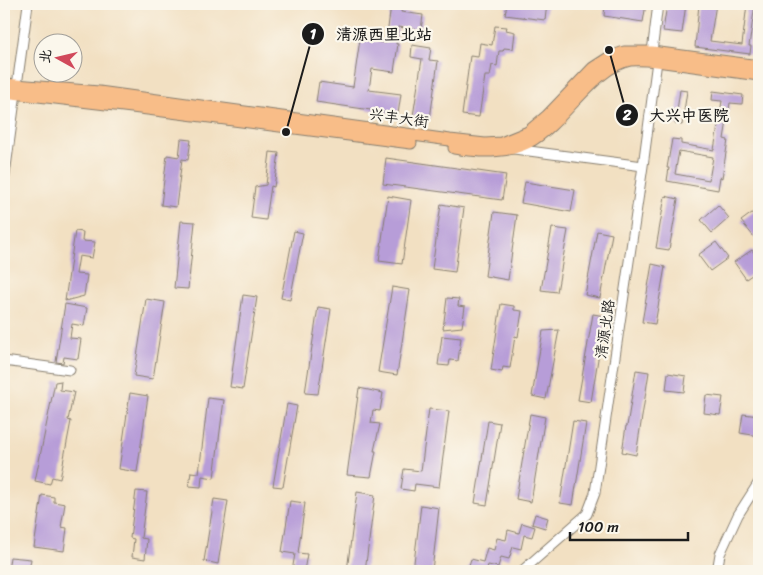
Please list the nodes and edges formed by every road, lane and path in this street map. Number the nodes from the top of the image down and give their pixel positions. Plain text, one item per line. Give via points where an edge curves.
1 (28, 4) edge
2 (658, 4) edge
3 (655, 56) junction
4 (759, 66) edge
5 (759, 75) edge
6 (4, 84) edge
7 (16, 89) junction
8 (4, 92) edge
9 (511, 148) junction
10 (642, 166) junction
11 (4, 182) edge
12 (4, 361) edge
13 (70, 370) dead end
14 (759, 482) edge
15 (522, 571) edge
16 (717, 571) edge

1 - 7 street
2 - 3 street, 清源北路
3 - 4 main road, 兴丰大街
3 - 5 main road, 兴丰大街
3 - 7 main road, 兴丰大街 via 624,52 610,57 593,68 528,132 501,143 485,144 99,92
3 - 9 main road, 兴丰大街 via 617,65 598,78 544,132
3 - 10 street, 清源北路
6 - 7 main road, 兴丰大街
7 - 8 main road, 兴丰大街
7 - 9 main road, 兴丰大街 via 114,105 478,152
7 - 11 street
9 - 10 street
10 - 15 street, 清源北路 via 595,493 586,514
12 - 13 street
14 - 16 street via 738,515 720,554

